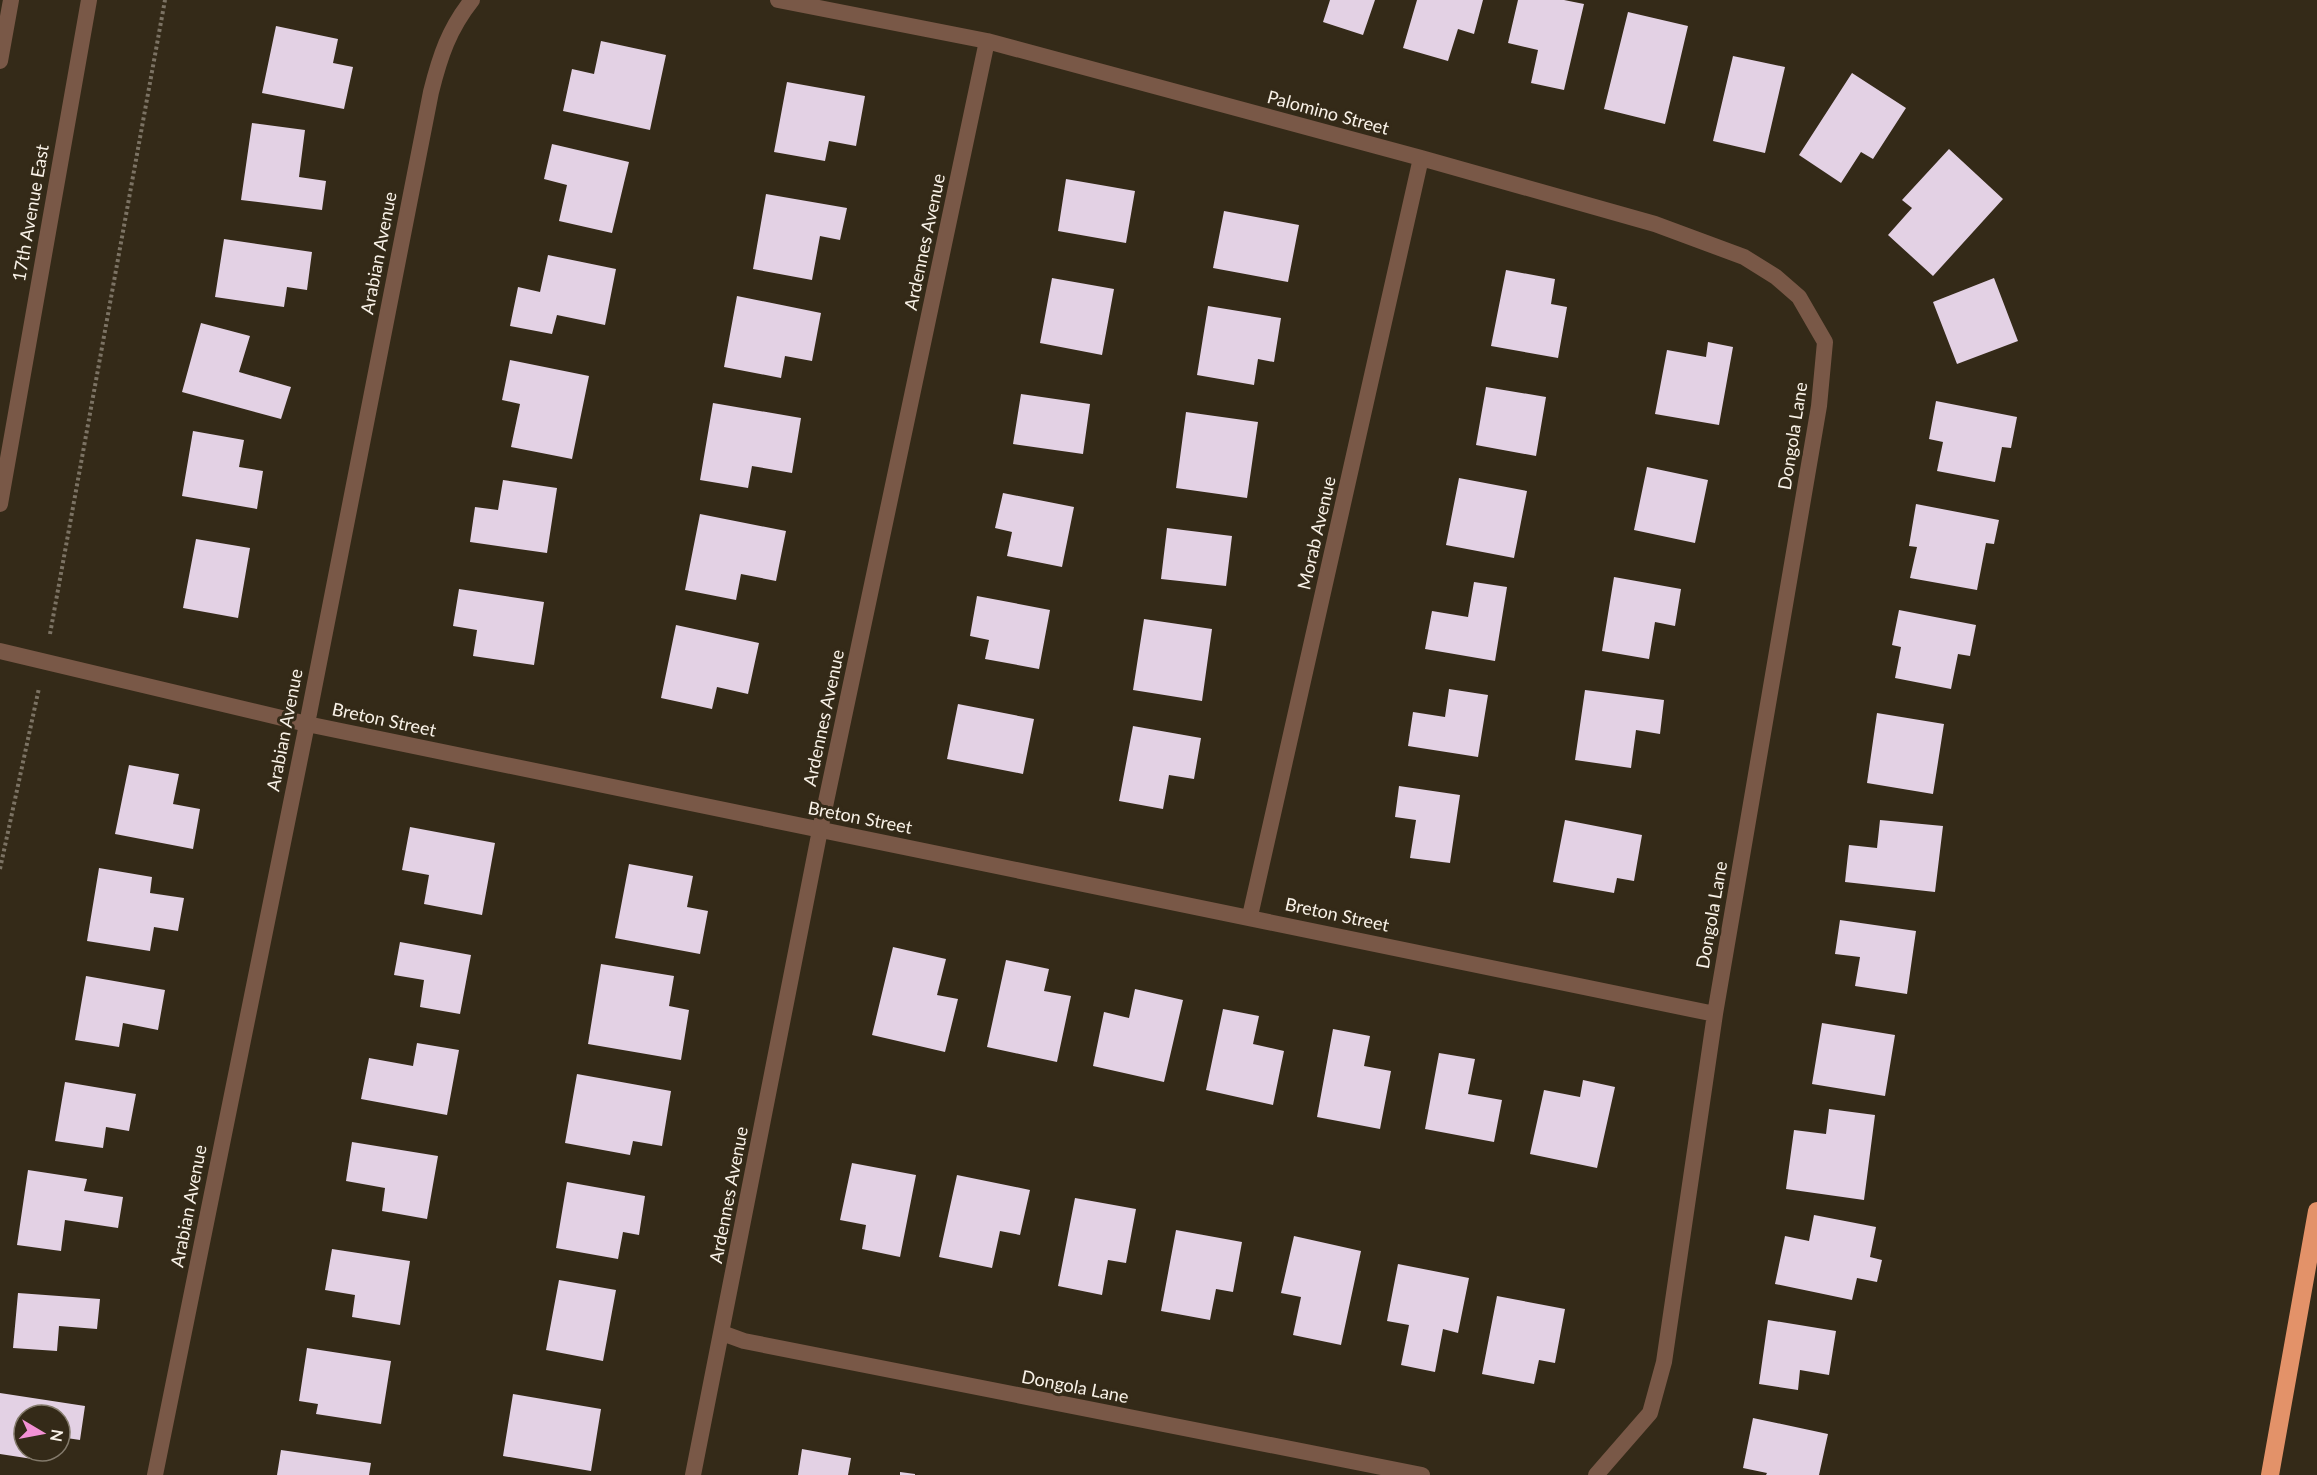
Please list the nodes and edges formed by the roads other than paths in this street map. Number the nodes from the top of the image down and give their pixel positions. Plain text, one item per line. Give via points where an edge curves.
1 (11, 0) edge
2 (89, 0) edge
3 (472, 0) edge
4 (778, 0) edge
5 (987, 41) junction
6 (0, 61) edge
7 (1421, 158) junction
8 (1825, 342) joint
9 (0, 504) edge
10 (0, 651) edge
11 (306, 724) junction
12 (820, 830) junction
13 (1250, 916) junction
14 (1715, 1014) junction
15 (2317, 1211) edge
16 (722, 1333) junction
17 (155, 1475) edge
18 (693, 1475) edge
19 (1422, 1475) edge
20 (1596, 1475) edge
21 (2270, 1475) edge

1 - 6 street
2 - 9 street, 17th Avenue East
3 - 11 street, Arabian Avenue via 443,47 431,92
4 - 5 street, Palomino Street
5 - 7 street, Palomino Street
5 - 12 street, Ardennes Avenue
7 - 8 street, Palomino Street via 1655,224 1744,256 1799,297
7 - 13 street, Morab Avenue
8 - 14 street, Dongola Lane via 1819,406
10 - 11 street, Breton Street
11 - 12 street, Breton Street
11 - 17 street, Arabian Avenue
12 - 13 street, Breton Street
12 - 16 street, Ardennes Avenue
13 - 14 street, Breton Street
14 - 20 street, Dongola Lane via 1664,1362 1650,1413
15 - 21 highway
16 - 18 street, Ardennes Avenue
16 - 19 street, Dongola Lane via 744,1341

